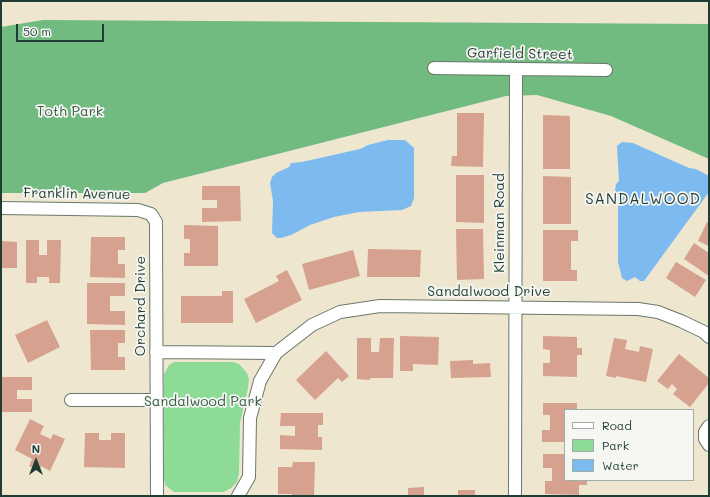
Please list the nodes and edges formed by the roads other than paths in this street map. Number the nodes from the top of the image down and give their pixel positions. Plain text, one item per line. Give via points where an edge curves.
1 (434, 68) dead end
2 (516, 69) junction
3 (606, 70) dead end
4 (1, 208) edge
5 (152, 214) joint
6 (515, 307) junction
7 (707, 331) edge
8 (156, 352) junction
9 (276, 353) junction
10 (71, 400) dead end
11 (156, 400) junction
12 (709, 426) edge
13 (709, 445) edge
14 (157, 496) edge
15 (238, 496) edge
16 (515, 496) edge

1 - 2 street, Garfield Street
2 - 3 street, Garfield Street
2 - 6 street, Kleinman Road
4 - 5 street, Franklin Avenue via 138,210
5 - 8 street, Orchard Drive via 156,222
6 - 7 street, Sandalwood Drive via 638,309 658,312
6 - 9 street, Sandalwood Drive via 380,306 340,312 312,325
6 - 16 street, Kleinman Road
8 - 9 street
8 - 11 street, Orchard Drive
9 - 15 street, Sandalwood Drive via 260,381 250,418 249,476
10 - 11 street
11 - 14 street
12 - 13 street via 705,432 705,439

